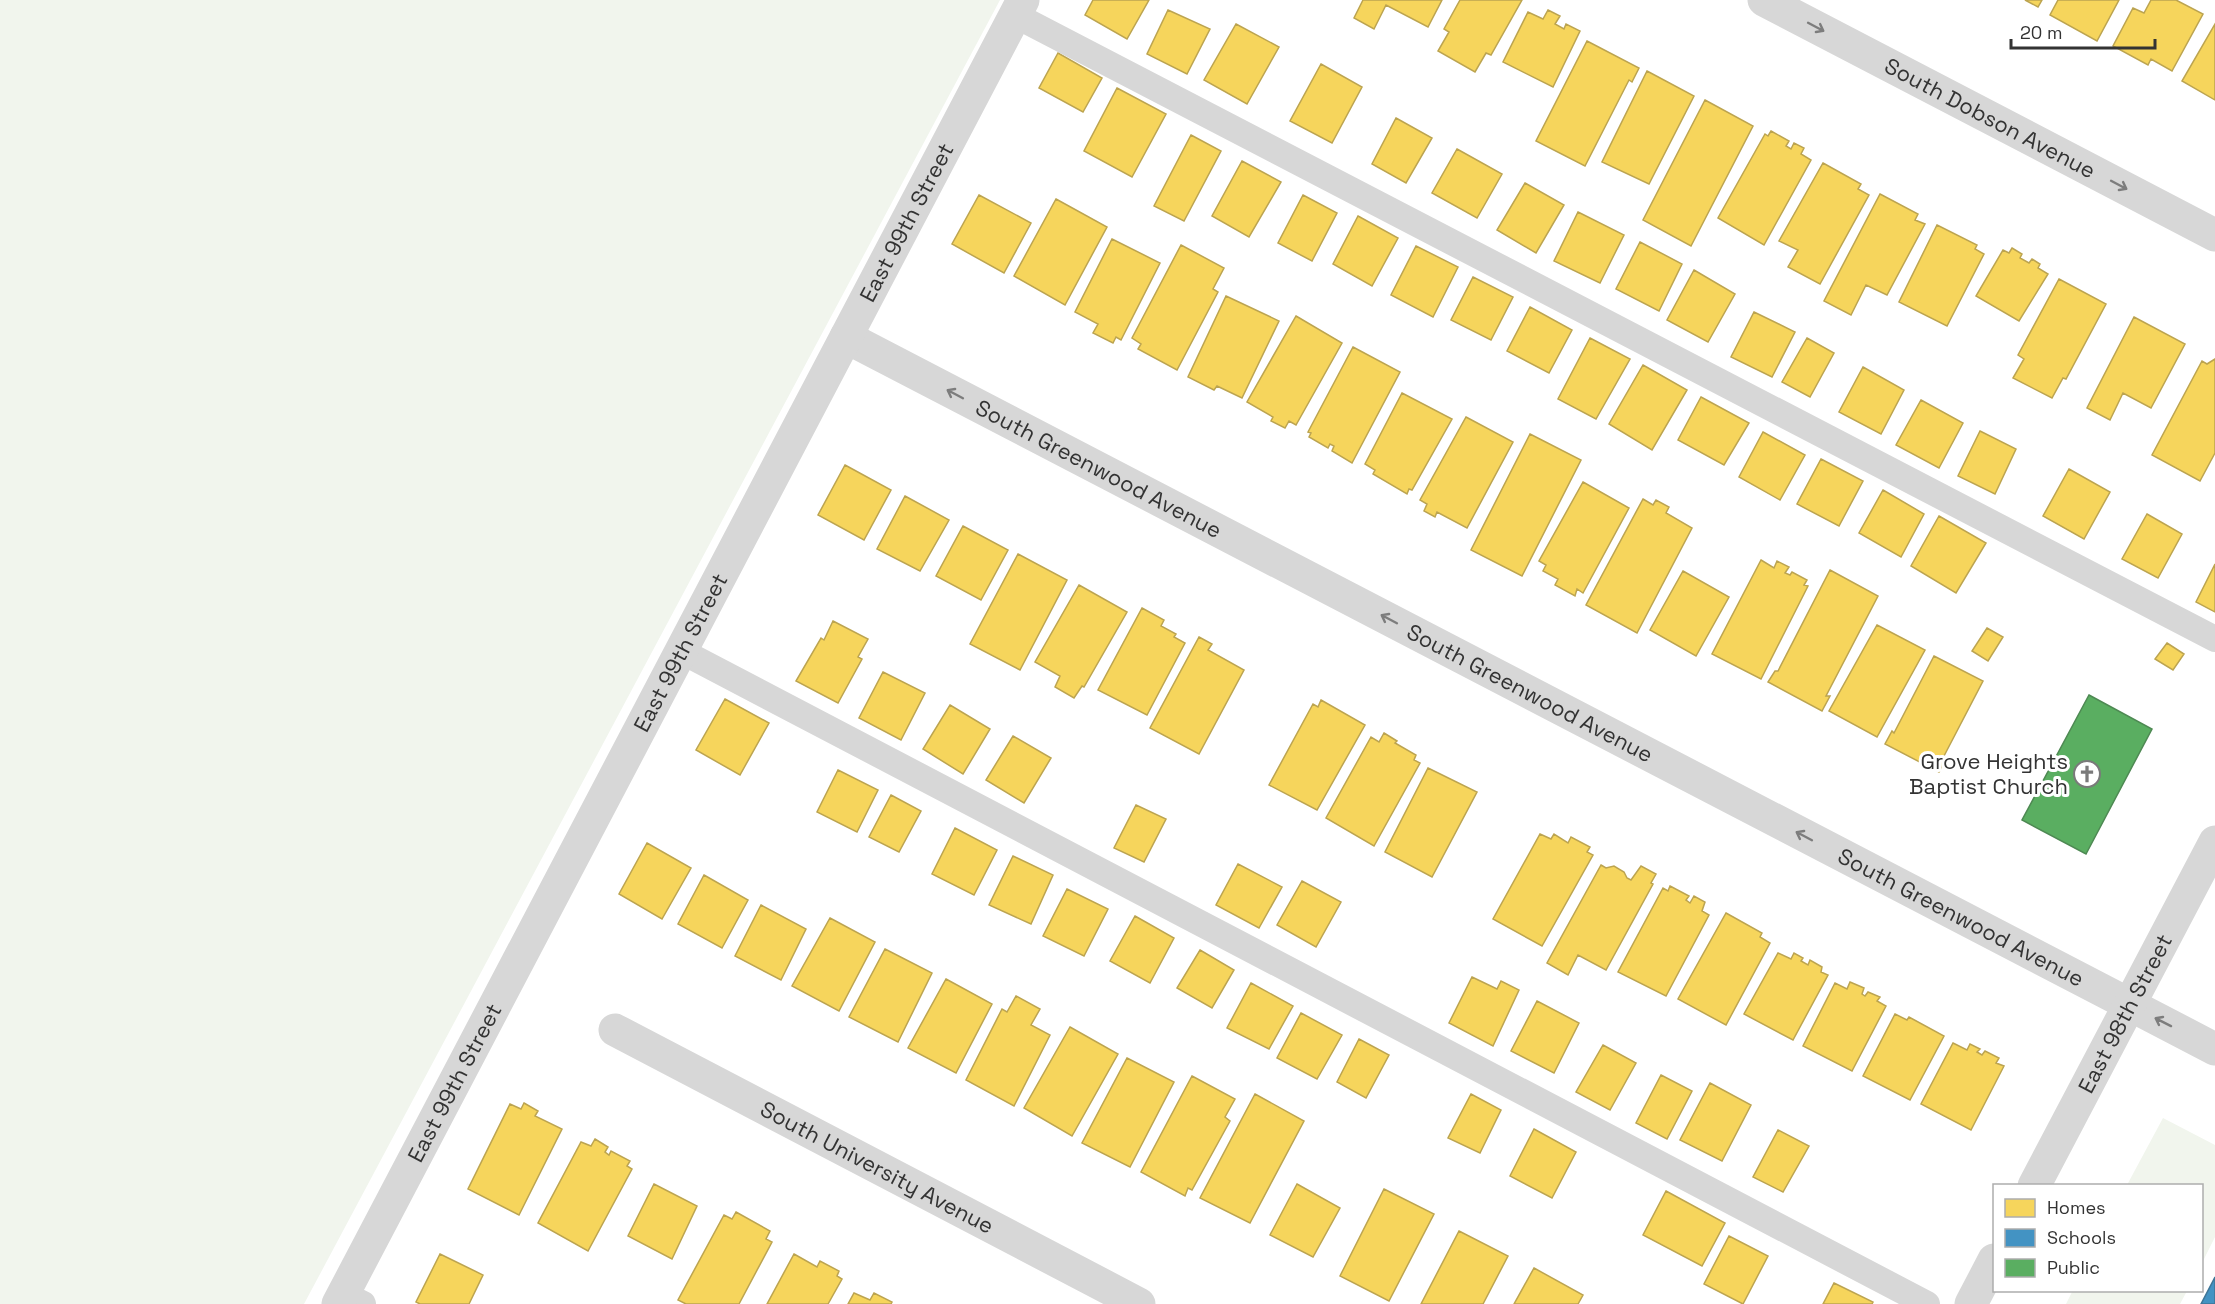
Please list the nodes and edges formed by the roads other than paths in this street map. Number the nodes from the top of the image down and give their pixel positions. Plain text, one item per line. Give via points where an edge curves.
1 (1764, 0) edge
2 (1019, 8) edge
3 (2215, 236) edge
4 (846, 337) junction
5 (2215, 639) edge
6 (681, 651) junction
7 (2215, 842) edge
8 (2130, 1005) junction
9 (615, 1030) dead end
10 (2215, 1049) edge
11 (2035, 1184) edge
12 (1993, 1264) edge
13 (348, 1300) edge
14 (1139, 1304) edge
15 (1927, 1304) edge
16 (1971, 1304) edge

1 -> 3 street, South Dobson Avenue
2 - 4 street, East 99th Street
2 - 5 lane
4 - 6 street, East 99th Street
8 -> 4 street, South Greenwood Avenue
6 - 13 street, East 99th Street
6 - 15 lane
7 - 8 street, East 98th Street
10 -> 8 street, South Greenwood Avenue
8 - 11 street, East 98th Street
9 - 14 street, South University Avenue
12 - 16 street

